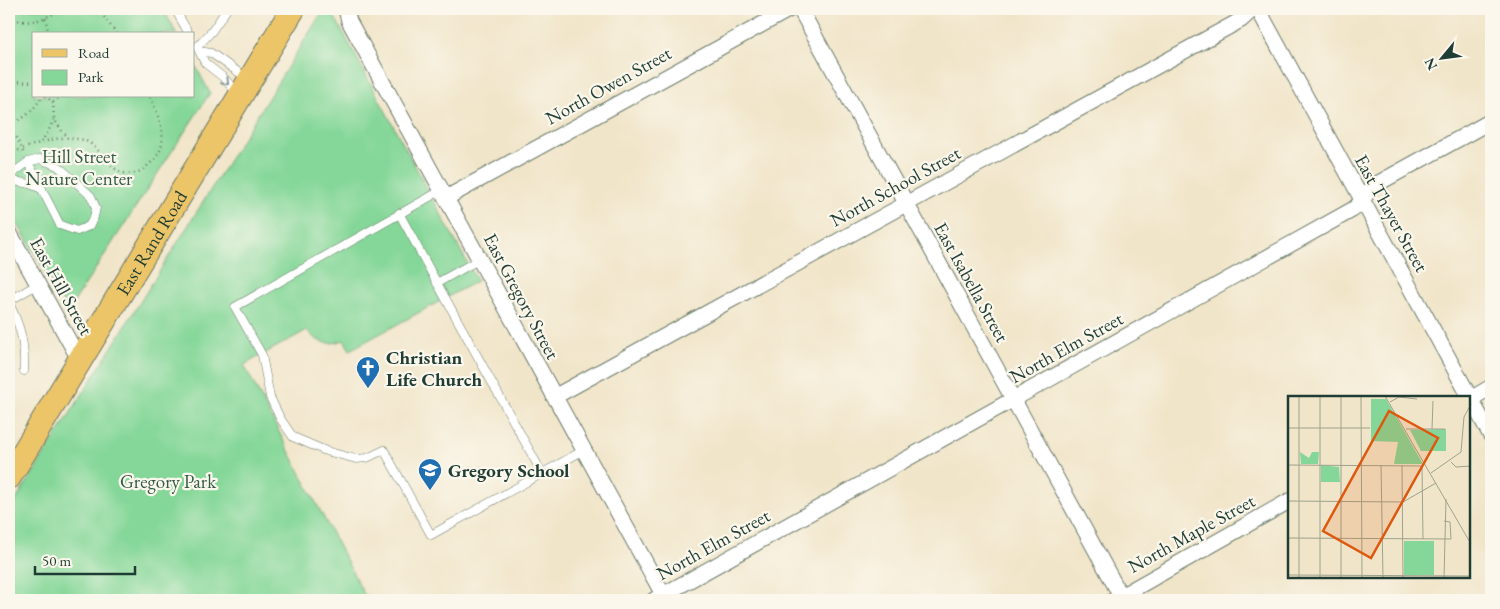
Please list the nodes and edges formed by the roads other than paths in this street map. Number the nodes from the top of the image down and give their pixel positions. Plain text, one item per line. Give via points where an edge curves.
1 (175, 9) edge
2 (227, 9) edge
3 (293, 9) edge
4 (346, 9) edge
5 (790, 9) edge
6 (800, 9) edge
7 (1253, 9) edge
8 (1258, 9) edge
9 (188, 32) edge
10 (197, 46) edge
11 (245, 88) junction
12 (1491, 121) edge
13 (28, 162) junction
14 (9, 176) edge
15 (9, 180) edge
16 (42, 189) junction
17 (444, 194) junction
18 (1362, 202) junction
19 (906, 203) junction
20 (399, 213) junction
21 (9, 232) edge
22 (480, 259) junction
23 (437, 283) junction
24 (38, 284) junction
25 (9, 302) edge
26 (79, 359) junction
27 (24, 371) dead end
28 (1491, 388) edge
29 (1468, 396) edge
30 (554, 397) junction
31 (1013, 399) junction
32 (1470, 400) edge
33 (1491, 436) edge
34 (584, 450) junction
35 (542, 473) junction
36 (9, 477) edge
37 (1288, 502) edge
38 (661, 598) edge
39 (1119, 599) edge

1 - 9 lane
2 - 10 lane
3 - 11 main road, East Rand Road
4 - 17 street, East Gregory Street via 349,21
5 - 17 street, North Owen Street
6 - 19 street, East Isabella Street
7 - 19 street, North School Street via 1241,20
8 - 18 street, East Thayer Street
10 - 11 lane via 211,53
10 -> 11 lane via 205,64
11 - 26 main road, East Rand Road
12 - 18 street, North Elm Street via 1375,185
13 - 14 lane
13 - 16 lane
13 - 16 lane via 40,159 58,166 91,196 96,208 89,226 78,231 60,225
15 - 16 lane
17 - 20 lane
17 - 22 street, East Gregory Street
18 - 29 street, East Thayer Street
18 - 31 street, North Elm Street
19 - 30 street, North School Street
19 - 31 street, East Isabella Street
20 - 23 lane
20 - 35 lane via 235,307 262,355 268,393 280,418 293,437 326,450 361,460 384,450 430,534
21 - 24 street, East Hill Street
22 - 23 lane
22 - 30 street, East Gregory Street
23 - 35 lane
24 - 25 lane
24 - 26 street, East Hill Street
25 - 27 lane via 22,334
26 - 36 main road, East Rand Road
28 - 32 street
30 - 34 street, East Gregory Street
31 - 38 street, North Elm Street
31 - 39 street, East Isabella Street
32 - 33 street, East Thayer Street
34 - 35 lane
34 - 38 street, East Gregory Street
37 - 39 street, North Maple Street

